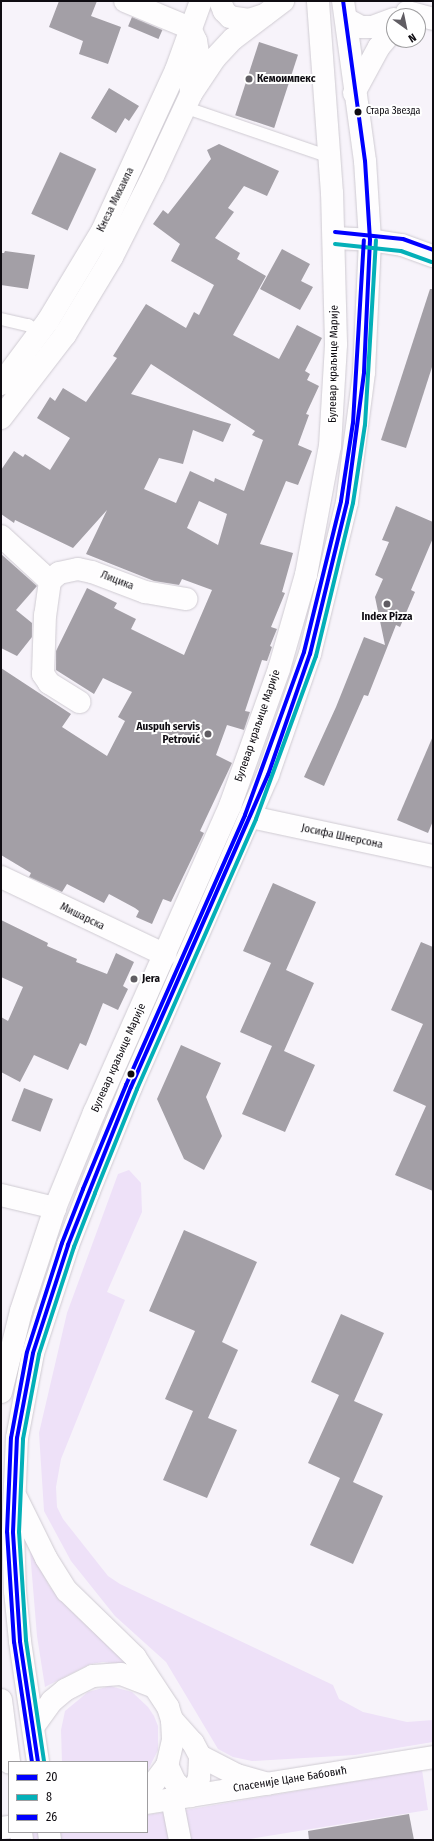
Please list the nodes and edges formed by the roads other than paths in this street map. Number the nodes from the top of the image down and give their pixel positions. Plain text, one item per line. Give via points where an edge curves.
1 (125, 1) edge
2 (201, 1) edge
3 (220, 1) edge
4 (283, 1) edge
5 (320, 11) edge
6 (345, 12) edge
7 (264, 15) junction
8 (386, 22) edge
9 (190, 28) junction
10 (386, 38) edge
11 (354, 93) junction
12 (187, 101) junction
13 (330, 157) junction
14 (335, 238) junction
15 (370, 240) junction
16 (433, 256) edge
17 (1, 319) edge
18 (40, 333) junction
19 (1, 384) edge
20 (1, 418) edge
21 (1, 536) edge
22 (50, 581) junction
23 (186, 599) dead end
24 (80, 702) dead end
25 (251, 817) junction
26 (433, 856) edge
27 (1, 877) edge
28 (165, 955) junction
29 (1, 1195) edge
30 (55, 1208) junction
31 (5, 1363) edge
32 (1, 1392) edge
33 (13, 1490) junction
34 (153, 1686) junction
35 (1, 1700) edge
36 (172, 1720) junction
37 (33, 1727) junction
38 (200, 1756) junction
39 (433, 1757) edge
40 (9, 1761) edge
41 (38, 1761) edge
42 (167, 1766) junction
43 (268, 1784) junction
44 (148, 1791) edge
45 (181, 1798) junction
46 (148, 1803) edge
47 (180, 1840) edge

1 - 9 main road
2 - 9 main road, Кнеза Михаила
3 - 7 main road via 230,17 249,20
4 - 7 main road, Кнеза Михаила
5 - 13 main road, Булевар краљице Марије
6 - 8 main road via 361,27 372,27
6 - 11 main road
7 - 12 main road, Кнеза Михаила via 215,58
9 - 12 main road via 198,53 190,77
9 - 18 main road, Кнеза Михаила via 176,70 102,231
10 - 11 main road
11 - 15 main road via 367,183
12 - 13 lane
12 - 20 main road, Кнеза Михаила via 112,257 62,340
13 - 14 main road, Булевар краљице Марије
14 - 15 main road
14 - 28 main road, Булевар краљице Марије via 336,344 333,423 306,575 256,737 218,835
15 - 16 main road via 402,246
15 - 25 main road via 363,378 347,502 310,654
17 - 18 lane via 28,325
18 - 19 main road, Кнеза Михаила
21 - 22 main road
22 - 23 main road, Лицика via 59,573 78,569 145,592
22 - 24 main road via 45,615 43,674 49,683
25 - 26 main road, Јосифа Шнерсона
25 - 33 main road via 131,1087 68,1245 33,1353 17,1438
27 - 28 main road, Мишарска
28 - 30 main road, Булевар краљице Марије via 94,1113
29 - 30 main road
30 - 31 main road, Булевар краљице Марије
31 - 32 main road, Булевар краљице Марије
33 - 34 main road via 29,1528 64,1586 88,1614 135,1657
33 - 37 main road via 15,1591
34 - 36 main road via 168,1707
34 - 37 main road via 121,1674 93,1676 65,1690 52,1701
35 - 40 main road
36 - 38 main road via 193,1742
36 - 42 main road via 173,1740
37 - 41 main road
38 - 43 main road via 237,1775
38 - 45 main road via 199,1778
39 - 43 main road, Спасеније Цане Бабовић
42 - 44 main road
42 - 45 main road
43 - 45 main road, Спасеније Цане Бабовић
45 - 46 main road, Спасеније Цане Бабовић
45 - 47 main road

